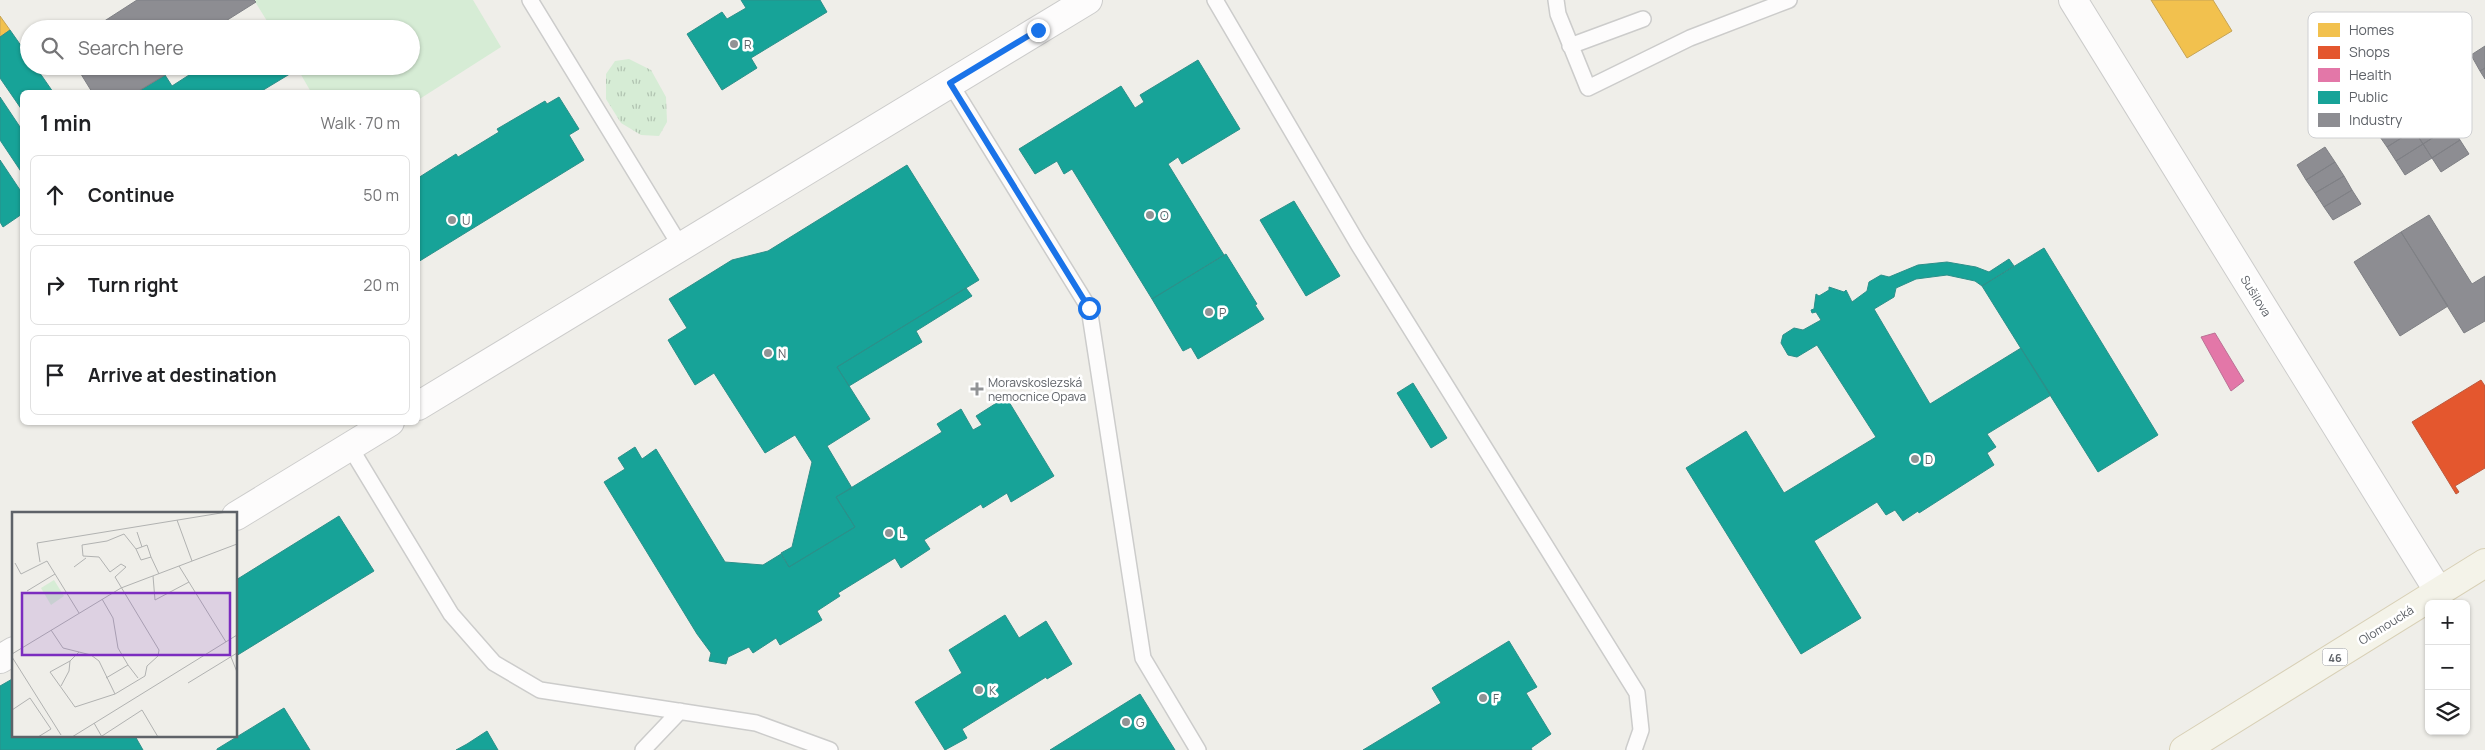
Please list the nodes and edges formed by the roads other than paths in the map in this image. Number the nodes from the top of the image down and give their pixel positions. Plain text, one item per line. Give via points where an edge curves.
1 (530, 0) edge
2 (1088, 0) edge
3 (1214, 0) edge
4 (1556, 0) edge
5 (1789, 0) edge
6 (2073, 0) edge
7 (1643, 19) dead end
8 (1570, 46) junction
9 (950, 83) junction
10 (681, 247) junction
11 (420, 405) edge
12 (385, 425) edge
13 (350, 447) junction
14 (238, 515) edge
15 (2485, 564) edge
16 (2438, 592) junction
17 (12, 652) edge
18 (0, 659) edge
19 (680, 711) junction
20 (643, 750) edge
21 (830, 750) edge
22 (1198, 750) edge
23 (1634, 750) edge
24 (2184, 750) edge

1 - 10 lane
2 - 9 street
3 - 23 lane via 1358,244 1637,693 1641,730
4 - 8 lane
5 - 8 lane via 1690,38 1588,88
6 - 16 street, Sušilova
7 - 8 lane
9 - 10 street
9 - 22 lane via 1089,308 1143,658
10 - 11 street
12 - 13 street
13 - 14 street
13 - 19 lane via 451,614 494,663 540,690
15 - 16 main road, Olomoucká / 46
16 - 24 main road, Olomoucká / 46
17 - 18 street
19 - 20 lane
19 - 21 lane via 756,723

